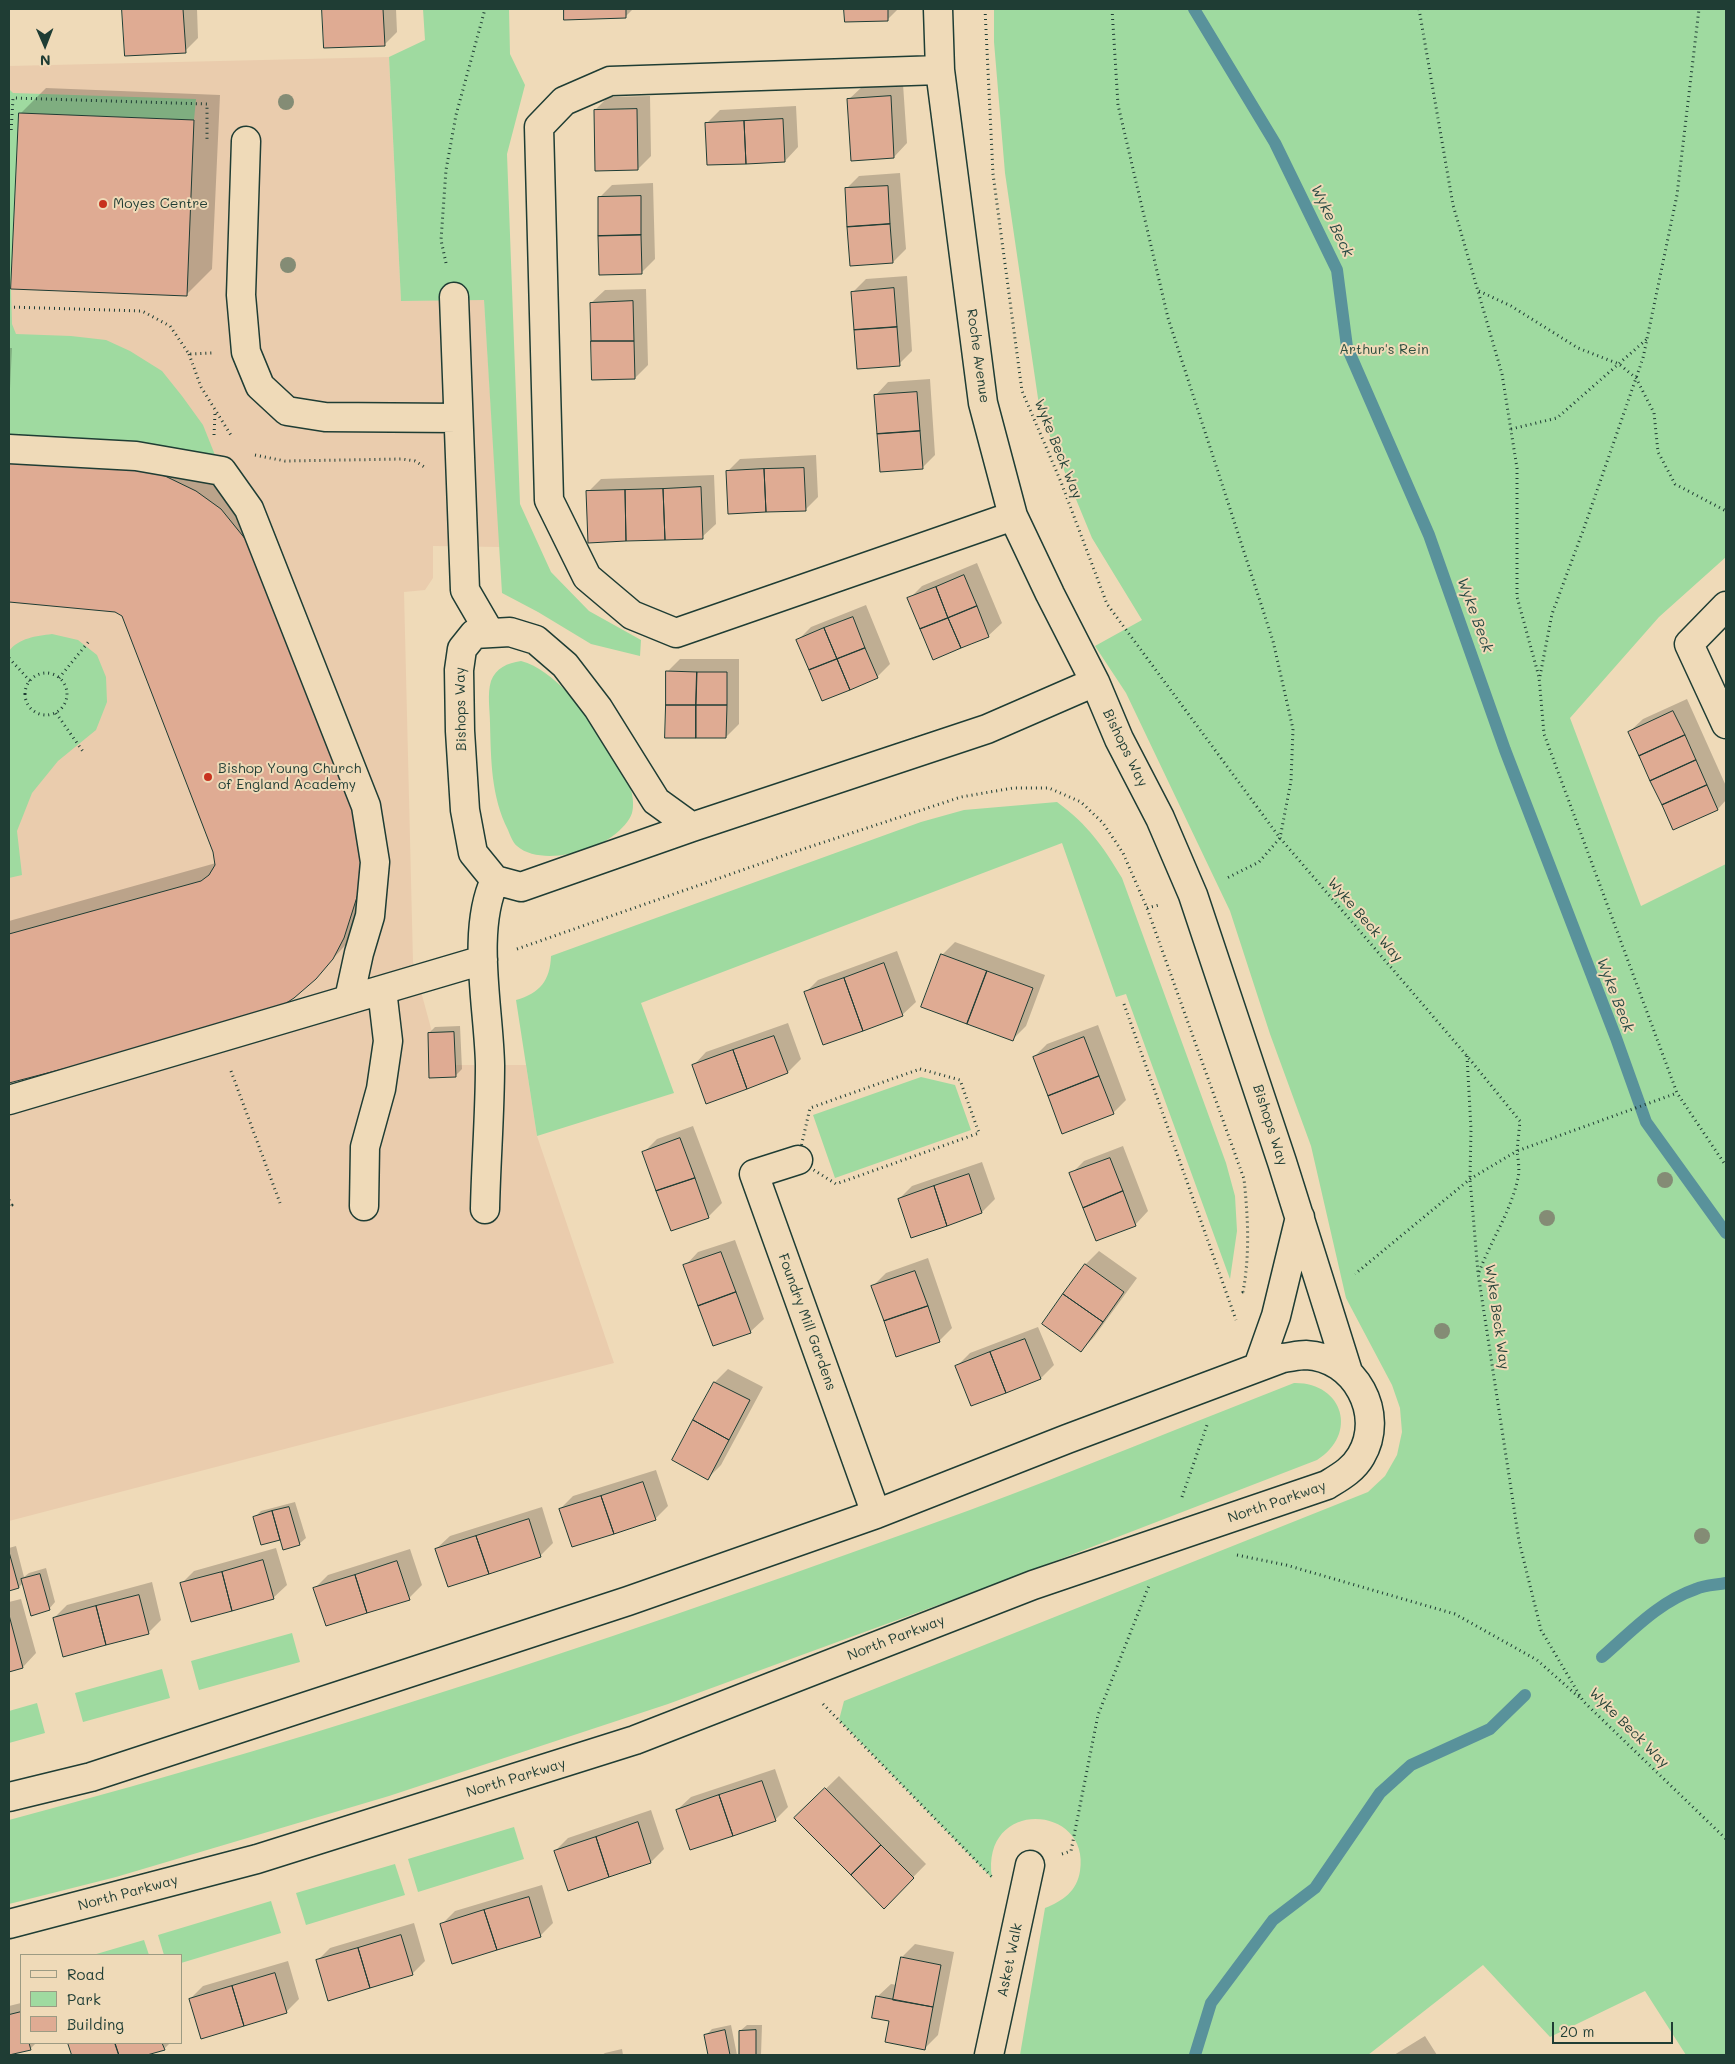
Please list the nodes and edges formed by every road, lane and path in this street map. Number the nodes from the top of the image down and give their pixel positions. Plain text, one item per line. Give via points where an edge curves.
1 (485, 9) edge
2 (938, 9) edge
3 (985, 9) edge
4 (1112, 9) edge
5 (1419, 9) edge
6 (1699, 9) edge
7 (940, 70) junction
8 (9, 133) edge
9 (207, 139) dead end
10 (246, 141) dead end
11 (1478, 291) junction
12 (454, 297) joint
13 (9, 307) edge
14 (1647, 338) junction
15 (246, 352) junction
16 (1619, 364) junction
17 (1636, 378) junction
18 (458, 418) junction
19 (1511, 429) junction
20 (9, 449) edge
21 (1726, 510) edge
22 (1013, 516) junction
23 (1726, 606) edge
24 (490, 633) junction
25 (90, 640) dead end
26 (9, 658) edge
27 (1540, 677) junction
28 (60, 678) junction
29 (30, 681) junction
30 (1095, 682) junction
31 (56, 712) junction
32 (1726, 724) edge
33 (84, 753) dead end
34 (692, 827) junction
35 (1280, 838) junction
36 (495, 880) junction
37 (483, 960) junction
38 (382, 990) junction
39 (350, 999) junction
40 (1124, 1004) dead end
41 (219, 1038) junction
42 (1467, 1056) junction
43 (1676, 1093) junction
44 (9, 1100) edge
45 (1517, 1151) junction
46 (798, 1160) junction
47 (1726, 1166) edge
48 (1470, 1179) junction
49 (9, 1200) edge
50 (280, 1204) dead end
51 (9, 1206) edge
52 (364, 1206) dead end
53 (485, 1209) dead end
54 (1300, 1217) junction
55 (1478, 1273) junction
56 (1324, 1290) junction
57 (1281, 1291) junction
58 (1243, 1292) junction
59 (1240, 1302) dead end
60 (1238, 1311) dead end
61 (1236, 1320) junction
62 (1234, 1329) dead end
63 (1258, 1367) junction
64 (1348, 1372) junction
65 (1222, 1381) junction
66 (876, 1514) junction
67 (1168, 1540) junction
68 (1231, 1554) dead end
69 (797, 1677) junction
70 (1583, 1701) junction
71 (9, 1796) edge
72 (1726, 1839) edge
73 (1030, 1865) joint
74 (1021, 1908) junction
75 (9, 1924) edge
76 (989, 2055) edge

1 - 12 path via 456,116 446,170 441,240
2 - 7 street, Roche Avenue
3 - 35 path, Wyke Beck Way via 993,174 1022,391 1107,604
4 - 35 path via 1118,105 1168,318 1273,641 1293,729 1291,781
5 - 11 path via 1453,205
6 - 14 path via 1677,196
7 - 22 street, Roche Avenue via 983,403
7 - 22 street via 610,81 564,102 539,127 549,500 587,577 632,615 676,633
8 - 9 path via 13,98 23,98 207,104
10 - 15 street via 240,296
11 - 16 path via 1511,306 1578,348
11 - 19 path via 1502,374
12 - 18 street
13 - 15 path via 142,311 170,326 189,354
14 - 16 path
14 - 17 path
15 - 18 street via 260,386 287,412 325,417
16 - 17 path
16 - 19 path via 1557,418
17 - 21 path via 1654,413 1658,452 1675,484
17 - 27 path via 1552,614
18 - 24 street via 465,590
19 - 27 path via 1517,468 1517,596
20 - 39 street via 136,456 222,471 250,509 366,806 375,862 370,916
22 - 30 street, Roche Avenue
23 - 32 street via 1689,644
24 - 34 street, Bishops Way via 510,632 536,640 565,665 598,708 656,801
24 - 36 street, Bishops Way via 474,634 462,649 460,731 465,810 473,853
25 - 28 path
26 - 29 path
27 - 43 path via 1544,734
28 - 29 path via 47,673
28 - 31 path via 67,689 67,697
29 - 31 path via 25,696 30,708 42,715
30 - 34 street via 987,729
30 - 54 street, Bishops Way via 1193,894
31 - 33 path
34 - 36 street via 521,887
35 - 42 path, Wyke Beck Way
36 - 37 street via 485,912
37 - 38 street
37 - 53 street via 490,1065
37 - 58 path via 961,797 1013,788 1049,788 1081,802 1103,822 1123,852 1147,908 1244,1178 1248,1255
38 - 39 street
38 - 52 street via 388,1041 381,1089 365,1147
39 - 41 street
40 - 61 path
41 - 44 street
41 - 50 path
42 - 45 path, Wyke Beck Way via 1520,1121
42 - 48 path, Wyke Beck Way via 1472,1129
43 - 45 path
43 - 47 path
45 - 48 path
45 - 55 path, Wyke Beck Way via 1518,1177 1506,1213
46 - 46 path via 836,1184 979,1133 960,1080 920,1069 810,1108
46 - 66 street, Foundry Mill Gardens via 754,1174
48 - 55 path, Wyke Beck Way
48 - 56 path via 1344,1282
49 - 51 path via 12,1206
54 - 56 street, Bishops Way
54 - 57 street
55 - 70 path, Wyke Beck Way via 1519,1541 1541,1630
56 - 64 street, Bishops Way
57 - 58 path
57 - 63 street
58 - 59 path
60 - 61 path
61 - 62 path
63 - 64 street, North Parkway via 1283,1358 1306,1355 1329,1360
63 - 65 street, North Parkway
64 - 67 street, North Parkway via 1363,1390 1370,1412 1369,1435 1361,1456 1346,1474 1327,1485
65 - 66 street, North Parkway
65 - 67 path
66 - 71 street, North Parkway via 628,1601 100,1774
67 - 69 street, North Parkway via 1033,1585
67 - 73 path via 1098,1715 1071,1851
68 - 70 path via 1286,1565 1455,1614 1537,1660
69 - 74 path
69 - 75 street, North Parkway via 635,1740 285,1850
70 - 72 path, Wyke Beck Way
73 - 74 street, Asket Walk
74 - 76 street, Asket Walk

